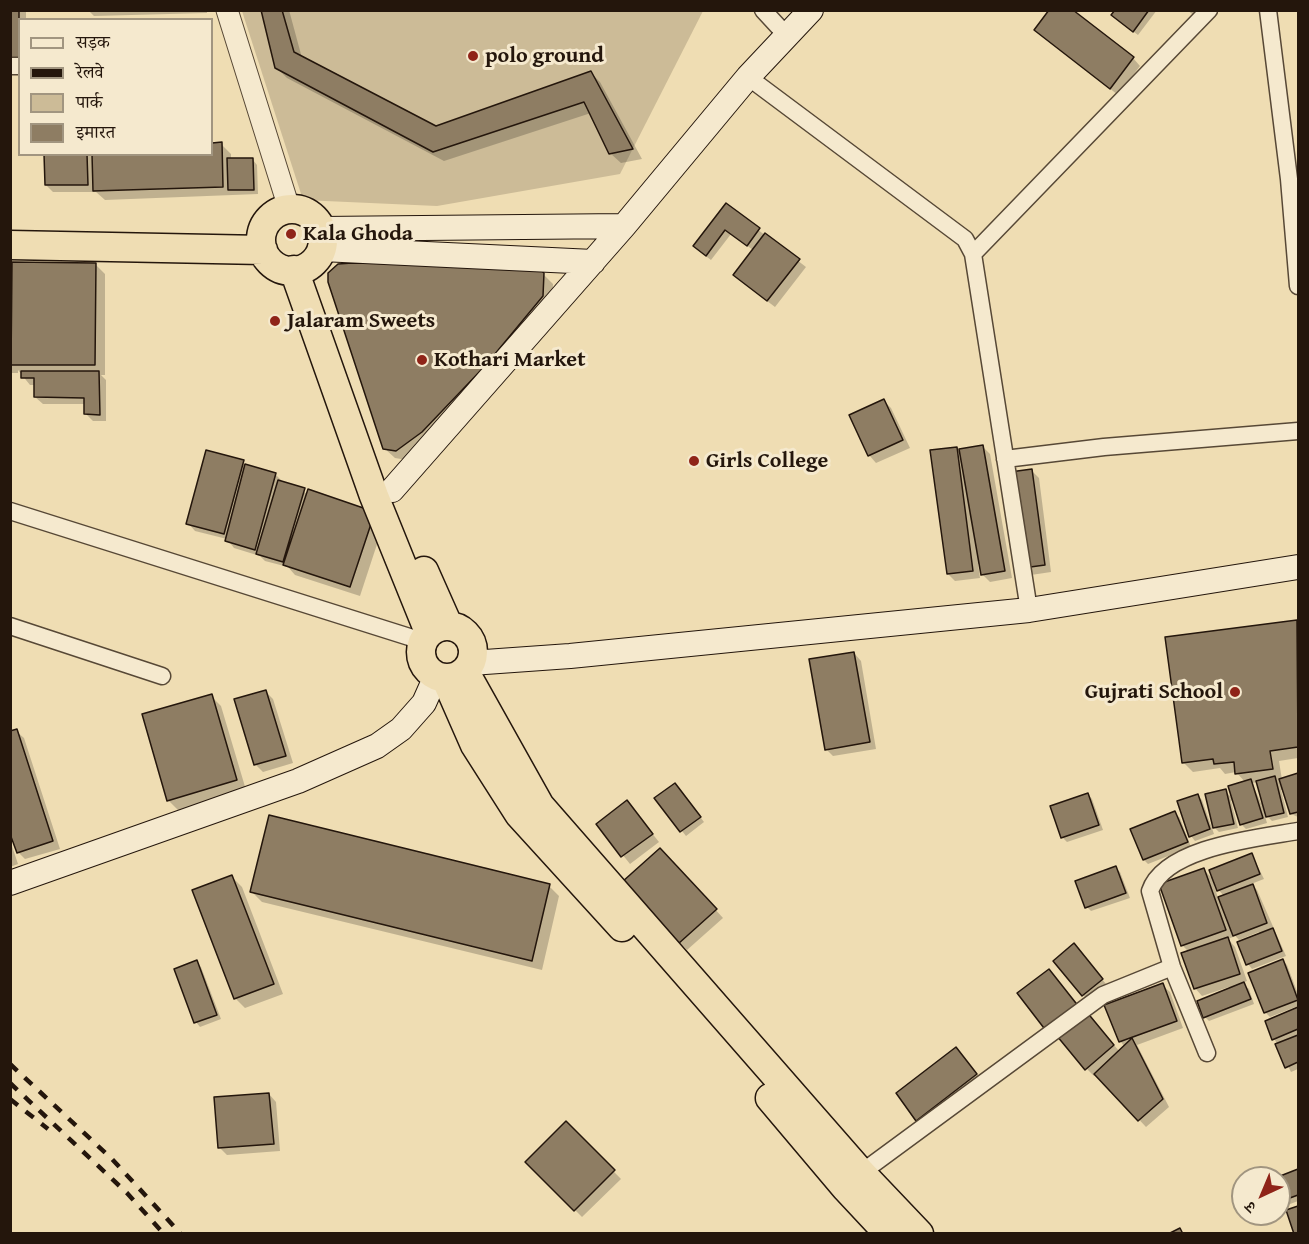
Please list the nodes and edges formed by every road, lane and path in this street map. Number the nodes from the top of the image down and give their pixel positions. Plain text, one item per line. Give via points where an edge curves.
1 (227, 10) edge
2 (763, 10) edge
3 (811, 10) edge
4 (1209, 10) edge
5 (1268, 10) edge
6 (787, 36) junction
7 (748, 77) junction
8 (289, 208) junction
9 (624, 226) junction
10 (10, 230) edge
11 (262, 242) junction
12 (10, 245) edge
13 (312, 253) junction
14 (973, 254) junction
15 (593, 262) junction
16 (1299, 285) edge
17 (1299, 431) edge
18 (1005, 459) junction
19 (392, 490) junction
20 (10, 511) edge
21 (1299, 567) edge
22 (1029, 610) junction
23 (10, 626) edge
24 (433, 633) junction
25 (455, 673) junction
26 (162, 676) dead end
27 (1299, 831) edge
28 (10, 883) edge
29 (1172, 967) junction
30 (1207, 1053) dead end
31 (861, 1173) junction
32 (889, 1233) edge
33 (919, 1233) edge

1 - 8 street
2 - 6 street
3 - 6 main road
4 - 14 street
5 - 16 street
6 - 7 main road
7 - 9 main road
7 - 14 street via 966,239
8 - 11 highway via 268,219
8 - 13 highway via 312,216
9 - 13 main road
9 - 15 main road
10 - 11 highway
11 - 12 highway
11 - 13 highway via 272,263 286,270
13 - 15 main road
13 - 19 highway
13 - 24 highway via 374,496
14 - 18 street
15 - 19 main road
17 - 18 street
18 - 22 street
19 - 24 highway
20 - 24 street
21 - 22 main road
22 - 25 main road via 570,656
23 - 26 street
24 - 25 highway via 422,661
24 - 25 highway via 458,627 472,643 474,653
25 - 28 main road via 401,729 377,747 298,781
25 - 31 highway via 540,806
25 - 32 highway via 476,744 519,814 654,961 846,1188
27 - 29 street via 1231,843 1163,870 1150,891
29 - 30 street
29 - 31 street via 1103,995
31 - 33 highway

